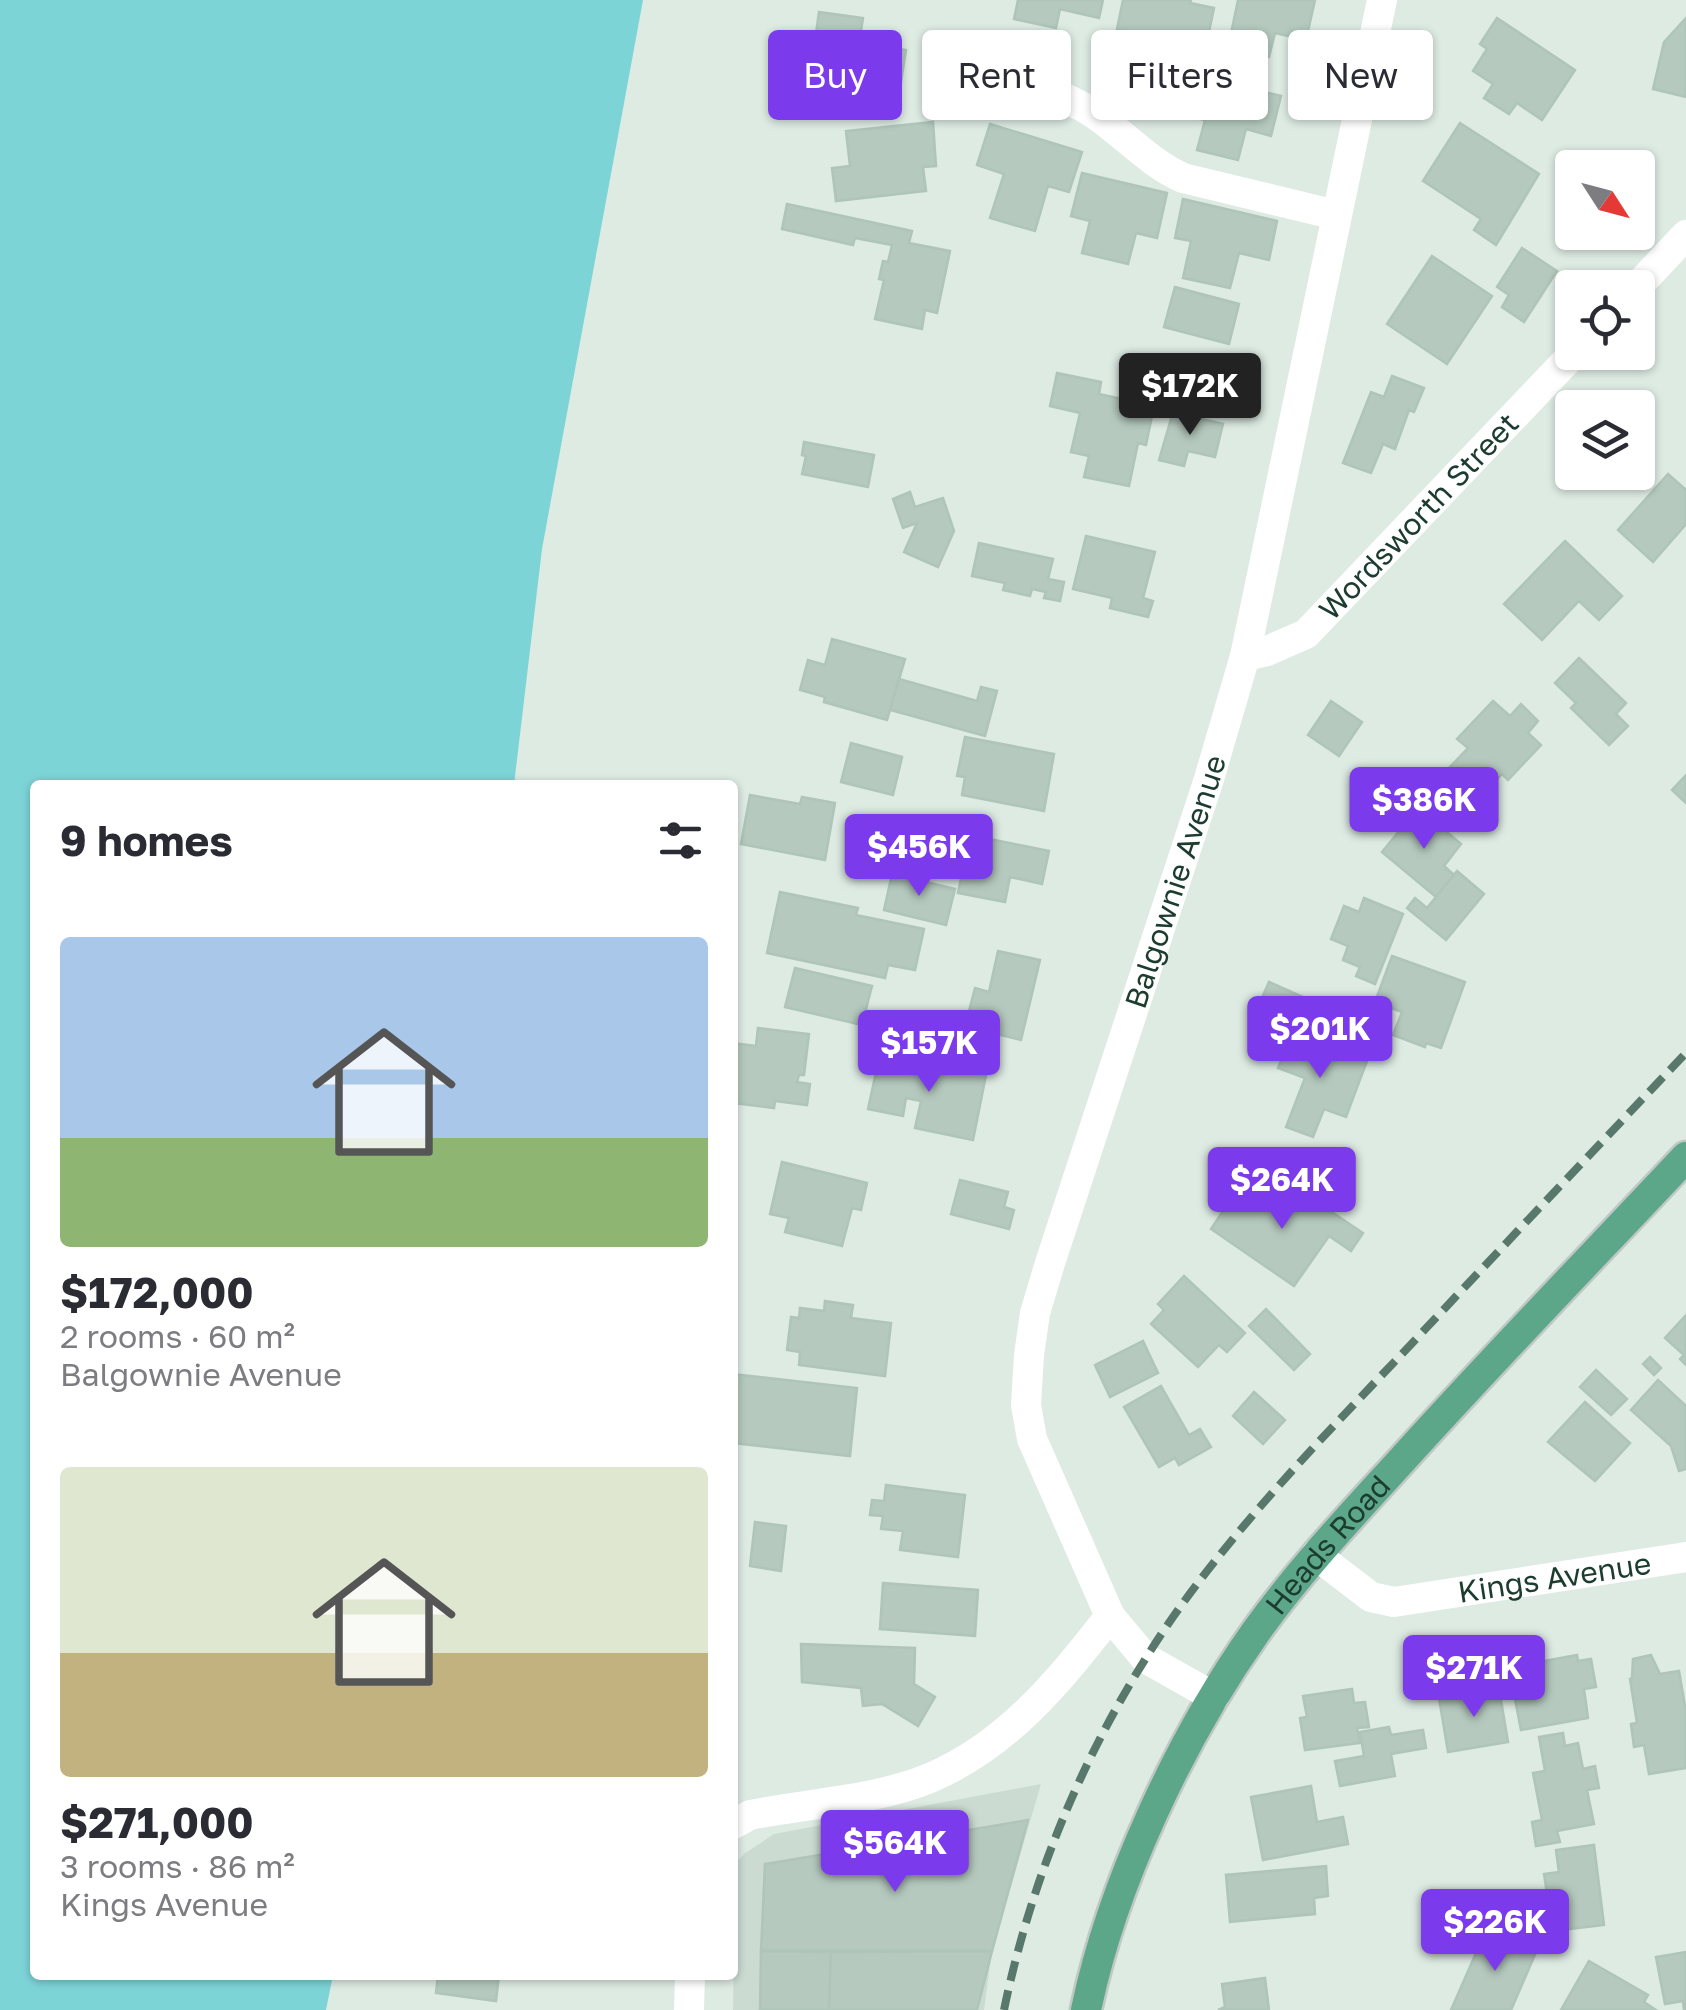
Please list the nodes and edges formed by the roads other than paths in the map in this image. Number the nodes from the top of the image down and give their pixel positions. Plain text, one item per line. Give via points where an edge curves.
1 (1382, 0) edge
2 (1071, 101) edge
3 (1336, 215) junction
4 (1686, 236) edge
5 (1653, 270) edge
6 (1557, 370) edge
7 (1245, 656) junction
8 (1686, 1156) edge
9 (1316, 1555) junction
10 (1686, 1557) edge
11 (1110, 1616) junction
12 (1214, 1697) junction
13 (738, 1822) edge
14 (690, 1980) edge
15 (689, 2010) edge
16 (1086, 2010) edge

1 - 3 street, Balgownie Avenue
2 - 3 street via 1183,178
3 - 7 street, Balgownie Avenue
4 - 5 street
6 - 7 street, Wordsworth Street via 1306,634
7 - 11 street, Balgownie Avenue via 1050,1263 1031,1341 1026,1404 1032,1438
8 - 9 main road, Heads Road
9 - 10 street, Kings Avenue via 1371,1597 1394,1602
9 - 12 main road, Heads Road
11 - 12 street, Balgownie Avenue via 1145,1658
11 - 13 street via 1022,1720 977,1753 888,1790
12 - 16 main road, Heads Road via 1147,1830
14 - 15 street

